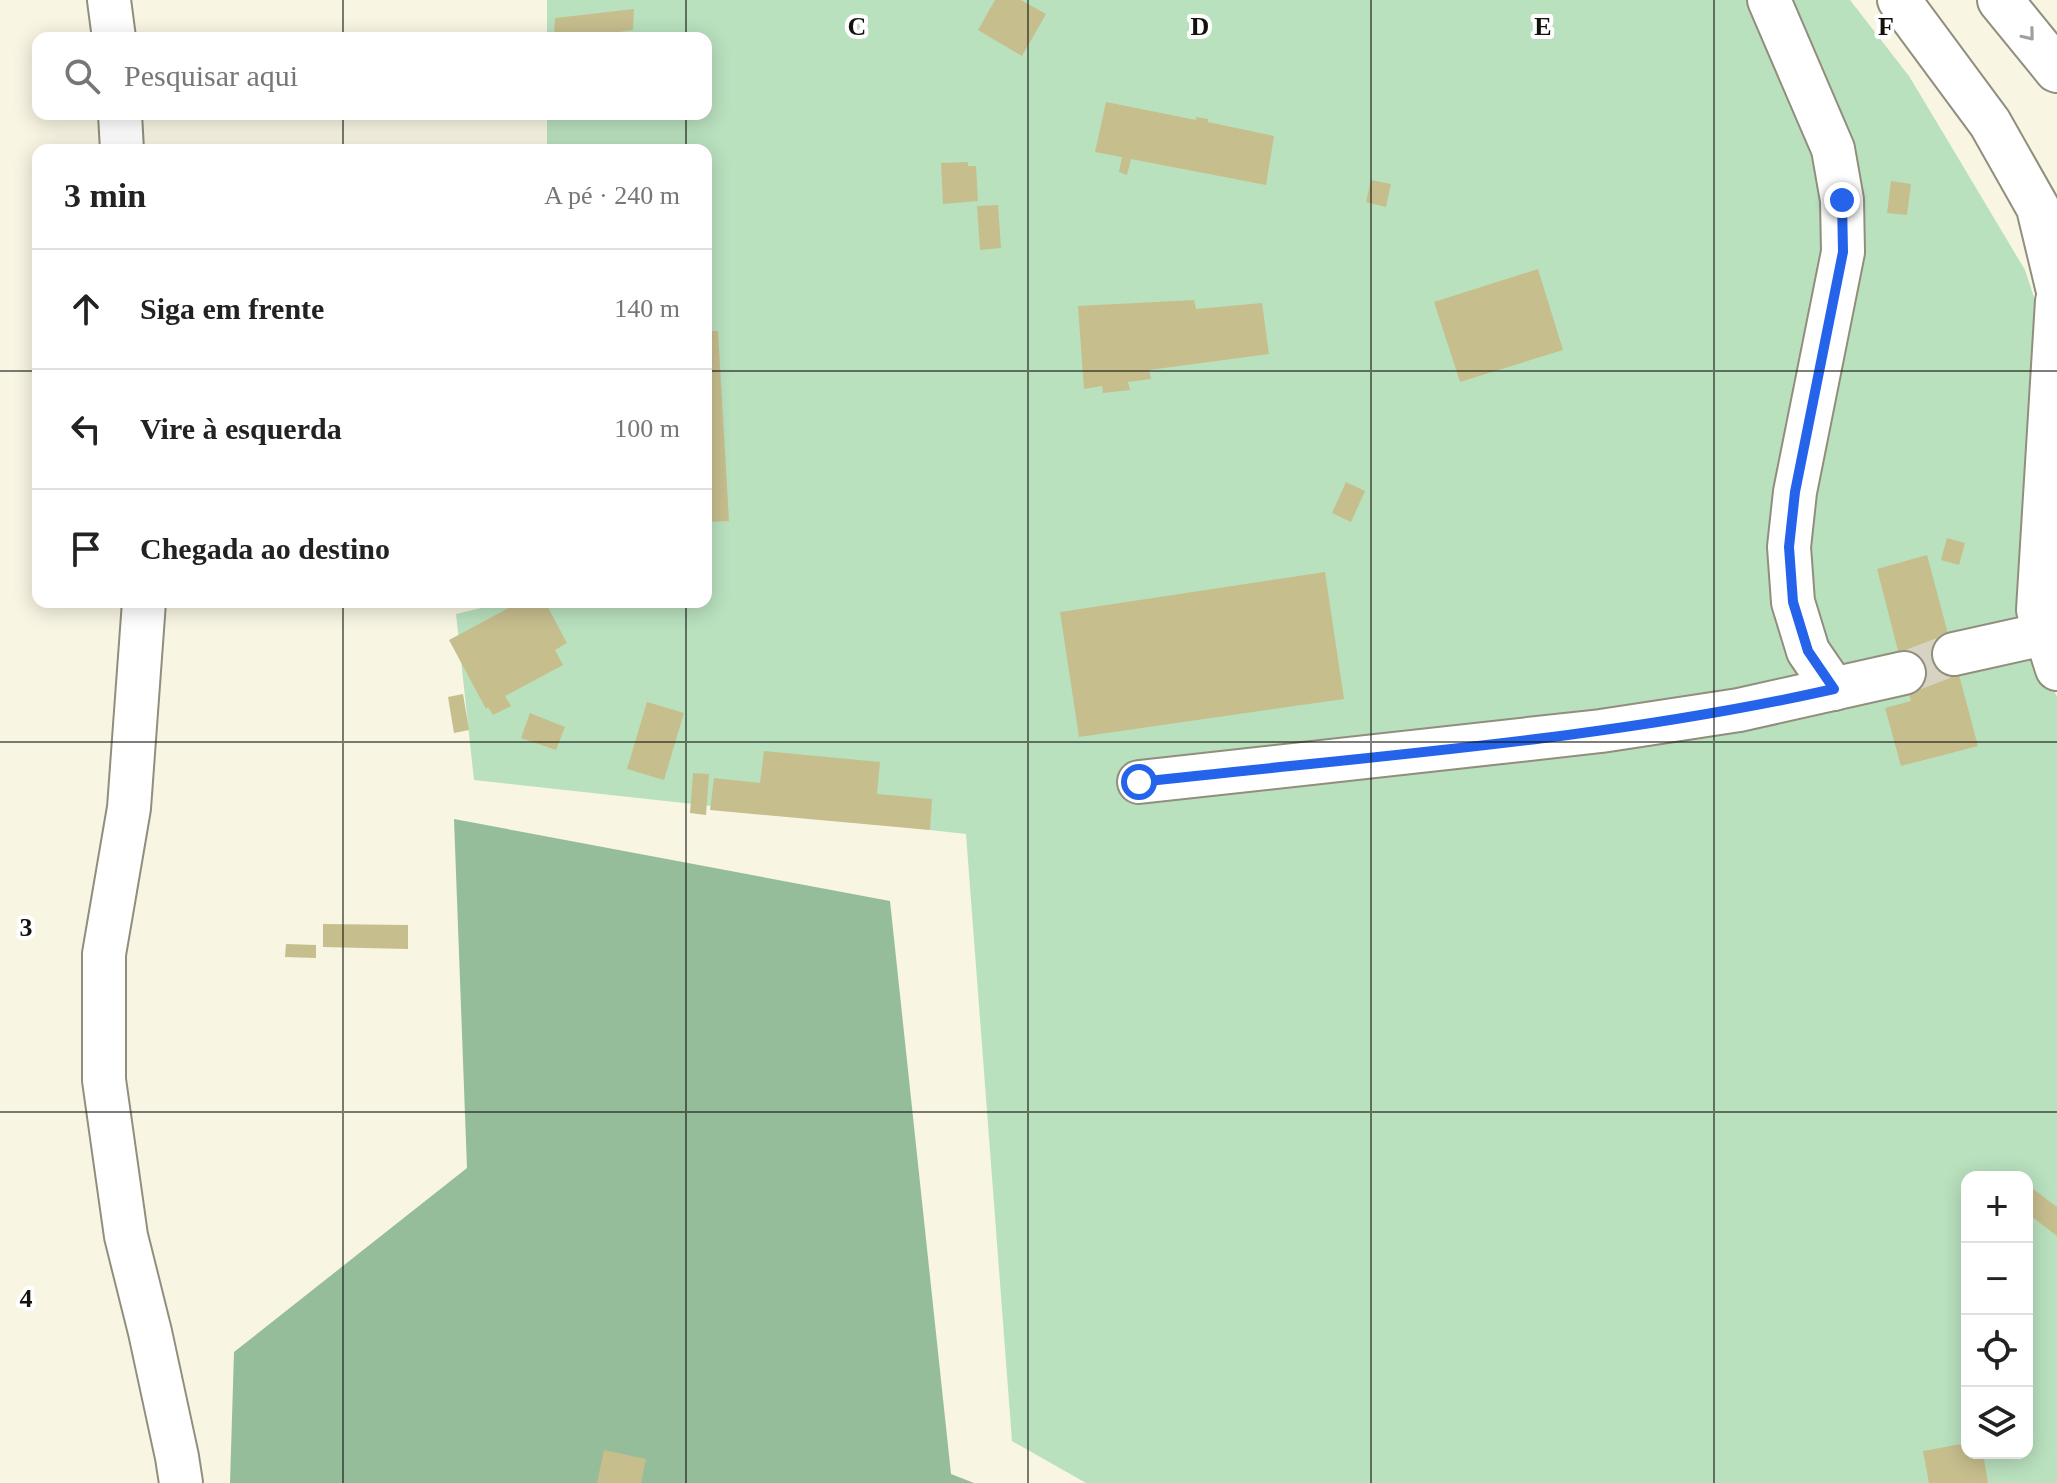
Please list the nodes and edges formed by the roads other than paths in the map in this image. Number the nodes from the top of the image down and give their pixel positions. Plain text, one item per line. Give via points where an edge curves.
1 (109, 0) edge
2 (1769, 0) edge
3 (1899, 0) edge
4 (2000, 0) edge
5 (113, 32) edge
6 (2057, 70) edge
7 (120, 120) edge
8 (122, 144) edge
9 (2057, 287) edge
10 (2057, 301) edge
11 (144, 608) edge
12 (2051, 651) edge
13 (1954, 654) tunnel mouth
14 (1904, 673) tunnel mouth
15 (1834, 689) junction
16 (1139, 782) dead end
17 (181, 1483) edge

1 - 5 street
2 - 15 street via 1833,149 1842,200 1843,252 1795,492 1789,547 1793,602 1808,651
3 - 9 street via 1990,123 2038,208
4 -> 6 highway
7 - 8 street
10 - 12 street via 2038,610
11 - 17 street via 129,808 104,954 104,1080 126,1236
12 - 13 street
14 - 15 street
15 - 16 street via 1601,731

